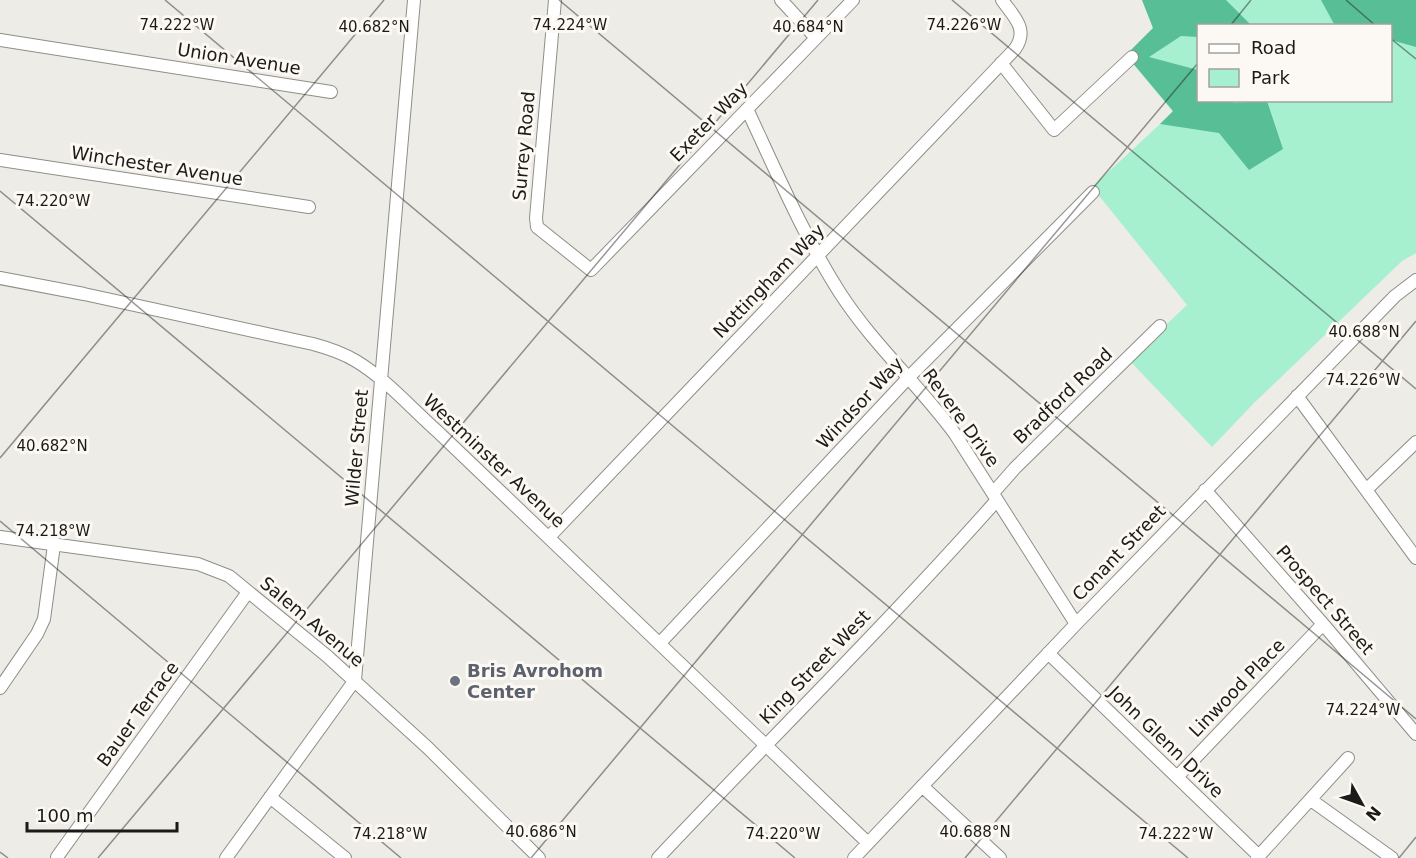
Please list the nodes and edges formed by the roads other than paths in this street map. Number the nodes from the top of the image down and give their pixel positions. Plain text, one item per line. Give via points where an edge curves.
1 (414, 0) edge
2 (555, 0) edge
3 (781, 0) edge
4 (853, 0) edge
5 (1002, 0) edge
6 (816, 38) junction
7 (0, 40) edge
8 (1132, 57) dead end
9 (1001, 63) junction
10 (331, 92) dead end
11 (747, 109) junction
12 (0, 160) edge
13 (1093, 192) dead end
14 (309, 207) dead end
15 (818, 255) junction
16 (591, 270) joint
17 (0, 278) edge
18 (1416, 279) edge
19 (1160, 326) dead end
20 (909, 377) junction
21 (381, 380) junction
22 (1297, 396) junction
23 (1416, 442) edge
24 (1205, 490) junction
25 (1366, 490) junction
26 (995, 497) junction
27 (0, 537) edge
28 (549, 537) junction
29 (54, 545) junction
30 (1416, 558) edge
31 (248, 592) junction
32 (1076, 624) junction
33 (1323, 624) junction
34 (660, 644) junction
35 (1048, 653) junction
36 (355, 680) junction
37 (0, 688) edge
38 (1416, 734) edge
39 (765, 744) junction
40 (1348, 758) dead end
41 (1177, 777) junction
42 (922, 786) junction
43 (270, 797) junction
44 (1311, 800) junction
45 (868, 843) junction
46 (57, 857) edge
47 (1258, 857) edge
48 (226, 858) edge
49 (345, 858) edge
50 (539, 858) edge
51 (658, 858) edge
52 (854, 858) edge
53 (1000, 858) edge
54 (1392, 858) edge

1 - 21 street, Wilder Street
2 - 16 street, Surrey Road via 537,227
3 - 6 street
4 - 6 street, Exeter Way
5 - 9 street, Nottingham Way via 1022,30 1021,40
6 - 11 street, Exeter Way
7 - 10 street, Union Avenue
8 - 9 street via 1054,130
9 - 15 street, Nottingham Way
11 - 15 street, Revere Drive
11 - 16 street, Exeter Way
12 - 14 street, Winchester Avenue
13 - 20 street, Windsor Way
15 - 20 street, Revere Drive via 860,321
15 - 28 street, Nottingham Way
17 - 21 street, Westminster Avenue via 313,344 357,362
18 - 22 street, Conant Street
19 - 26 street, Bradford Road via 1015,468
20 - 26 street, Revere Drive via 943,417
20 - 34 street, Windsor Way
21 - 28 street, Westminster Avenue
21 - 36 street, Wilder Street
22 - 24 street, Conant Street
22 - 25 street
23 - 25 street
24 - 32 street, Conant Street
24 - 33 street, Prospect Street
25 - 30 street
26 - 32 street, Revere Drive
26 - 39 street, King Street West via 927,578
27 - 29 street, Salem Avenue
28 - 34 street, Westminster Avenue
29 - 31 street, Salem Avenue via 198,564 229,576
29 - 37 street via 44,619
31 - 36 street, Salem Avenue
31 - 46 street, Bauer Terrace
32 - 35 street, Conant Street
33 - 38 street, Prospect Street
33 - 41 street, Linwood Place
34 - 39 street, Westminster Avenue
35 - 41 street, John Glenn Drive
35 - 42 street, Conant Street
36 - 43 street
36 - 50 street, Salem Avenue
39 - 45 street, Westminster Avenue
39 - 51 street, King Street West
40 - 44 street
41 - 47 street, John Glenn Drive
42 - 45 street, Conant Street
42 - 53 street
43 - 48 street
43 - 49 street
44 - 47 street
44 - 54 street
45 - 52 street, Conant Street

